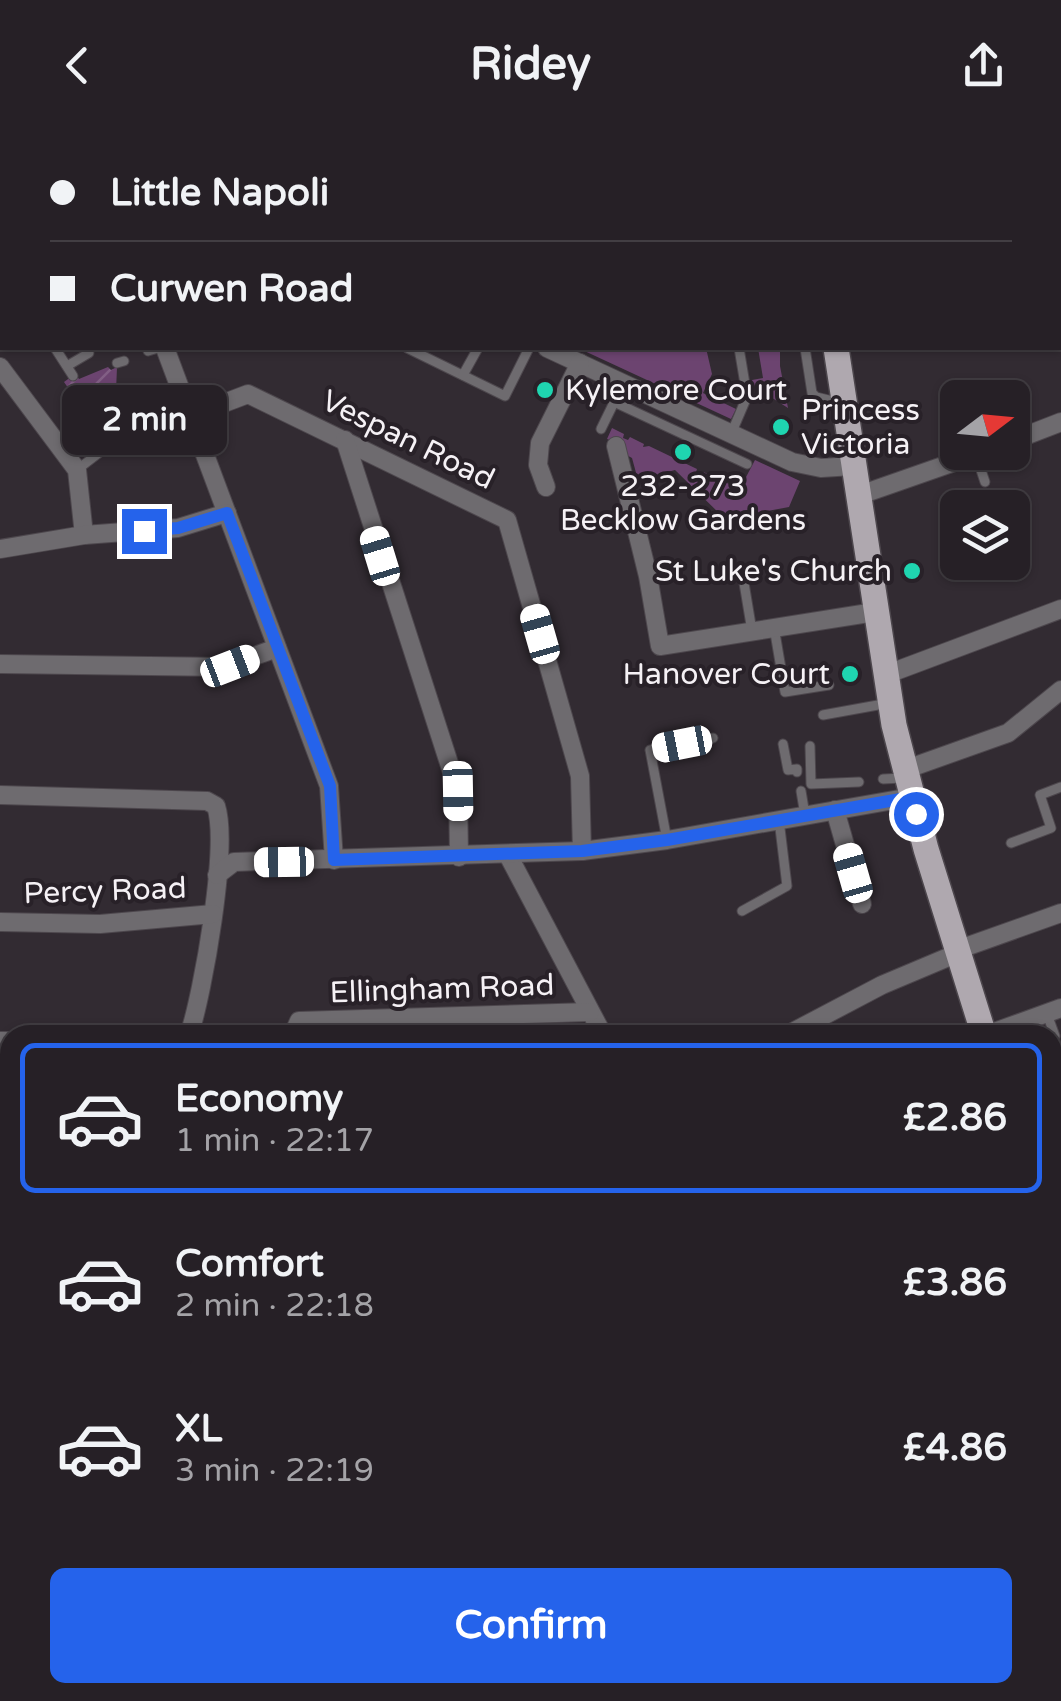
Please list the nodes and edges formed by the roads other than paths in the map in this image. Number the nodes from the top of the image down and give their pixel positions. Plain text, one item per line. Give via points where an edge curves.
1 (56, 350) edge
2 (158, 350) edge
3 (411, 350) edge
4 (477, 350) edge
5 (527, 350) edge
6 (554, 350) edge
7 (739, 350) edge
8 (806, 350) edge
9 (836, 350) edge
10 (89, 353) dead end
11 (580, 364) junction
12 (0, 367) edge
13 (463, 376) junction
14 (622, 384) junction
15 (614, 402) junction
16 (844, 404) junction
17 (188, 410) junction
18 (1061, 422) edge
19 (601, 429) dead end
20 (731, 434) junction
21 (1030, 434) edge
22 (345, 440) junction
23 (616, 446) dead end
24 (747, 464) dead end
25 (853, 466) junction
26 (940, 467) edge
27 (77, 470) junction
28 (982, 470) edge
29 (985, 482) dead end
30 (546, 487) dead end
31 (858, 496) junction
32 (227, 513) junction
33 (84, 535) junction
34 (0, 549) edge
35 (743, 577) dead end
36 (1061, 609) edge
37 (875, 612) junction
38 (774, 627) junction
39 (752, 631) junction
40 (277, 648) junction
41 (0, 664) edge
42 (884, 676) junction
43 (829, 685) dead end
44 (1061, 690) edge
45 (890, 703) junction
46 (822, 715) dead end
47 (713, 738) dead end
48 (783, 744) dead end
49 (810, 746) dead end
50 (797, 772) dead end
51 (901, 781) junction
52 (859, 782) dead end
53 (1061, 788) edge
54 (800, 791) dead end
55 (0, 794) edge
56 (835, 810) junction
57 (805, 815) junction
58 (779, 820) junction
59 (667, 840) junction
60 (1011, 843) dead end
61 (582, 851) junction
62 (508, 856) junction
63 (459, 857) junction
64 (334, 860) junction
65 (217, 875) junction
66 (862, 904) dead end
67 (742, 911) dead end
68 (1061, 913) edge
69 (213, 914) junction
70 (0, 922) edge
71 (958, 952) junction
72 (1054, 1011) edge
73 (590, 1012) junction
74 (191, 1025) edge
75 (326, 1025) edge
76 (597, 1025) edge
77 (806, 1025) edge
78 (982, 1025) edge
79 (1014, 1025) edge

1 - 10 lane via 70,371
2 - 17 street
3 - 13 lane
4 - 13 lane
5 - 13 lane via 505,396
6 - 11 street
7 - 20 lane via 749,392
8 - 16 lane via 812,393
9 - 16 main road
11 - 14 street
11 - 30 street via 540,443
12 - 27 street
14 - 15 lane
14 - 20 street
15 - 19 lane
15 - 24 lane
16 - 25 main road
17 - 22 street, Vespan Road via 248,394
17 - 27 lane via 134,426
17 - 32 street
18 - 21 street
20 - 25 street via 800,465
22 - 61 street, Vespan Road via 507,520 580,776
22 - 63 street via 458,791
23 - 39 street via 660,646
25 - 31 main road
26 - 31 street
27 - 33 street
28 - 29 lane
31 - 37 main road
32 - 33 street via 178,528
32 - 40 street
33 - 34 street
35 - 39 lane
36 - 42 street
37 - 38 street
37 - 42 main road
38 - 39 street
38 - 43 lane via 785,692
40 - 41 street via 224,667
40 - 64 street via 330,786
42 - 45 main road
44 - 51 street, Percy Road via 1008,733
45 - 46 lane
45 - 51 main road
47 - 59 lane via 650,750
48 - 50 lane via 788,770
49 - 52 lane via 812,784
51 - 56 street, Percy Road
51 - 71 main road
53 - 60 lane via 1040,796 1051,828
54 - 57 lane
55 - 65 street via 211,802 219,815
56 - 57 street, Percy Road
56 - 66 street
57 - 58 street, Percy Road
58 - 59 street, Percy Road
58 - 67 lane via 787,886
59 - 61 street, Percy Road
61 - 62 street, Percy Road
62 - 63 street, Percy Road
62 - 73 street
63 - 64 street, Percy Road
64 - 65 street, Percy Road via 234,862
65 - 69 street
68 - 71 street
69 - 70 street, Percy Road via 100,924
69 - 74 street
71 - 77 street
71 - 78 main road
72 - 79 street
73 - 75 street, Ellingham Road via 385,1017
73 - 76 street

